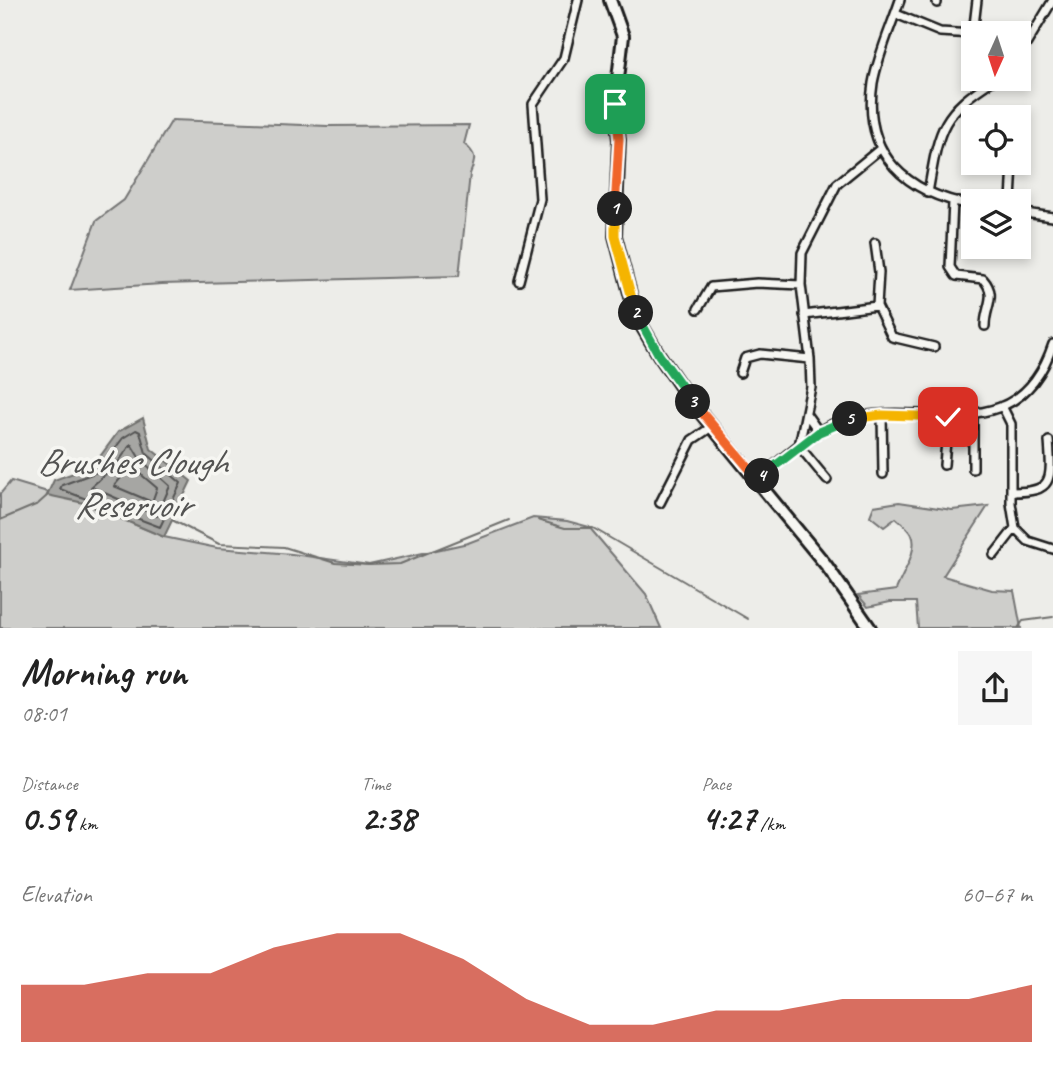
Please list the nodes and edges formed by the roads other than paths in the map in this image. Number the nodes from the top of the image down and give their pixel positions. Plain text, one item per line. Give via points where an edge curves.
1 (578, 0) edge
2 (610, 0) edge
3 (900, 0) edge
4 (977, 0) edge
5 (1053, 0) edge
6 (895, 14) junction
7 (975, 21) edge
8 (961, 33) edge
9 (1031, 35) edge
10 (976, 91) edge
11 (880, 149) junction
12 (928, 193) junction
13 (953, 202) junction
14 (961, 203) edge
15 (1031, 214) edge
16 (1053, 217) edge
17 (874, 243) dead end
18 (519, 281) dead end
19 (801, 285) junction
20 (877, 306) junction
21 (698, 309) dead end
22 (804, 315) junction
23 (985, 326) dead end
24 (1053, 344) edge
25 (934, 347) dead end
26 (810, 359) junction
27 (740, 373) dead end
28 (1002, 407) junction
29 (807, 415) junction
30 (882, 415) junction
31 (973, 415) junction
32 (948, 417) junction
33 (713, 426) junction
34 (819, 432) junction
35 (1049, 441) dead end
36 (799, 446) junction
37 (944, 465) dead end
38 (973, 469) dead end
39 (883, 474) dead end
40 (758, 479) junction
41 (827, 480) dead end
42 (1012, 492) junction
43 (660, 503) dead end
44 (1015, 528) junction
45 (1053, 549) edge
46 (994, 555) dead end
47 (870, 628) edge

1 - 18 street via 564,58 533,104 540,198
2 - 33 main road via 623,36 615,104 619,255 636,316 647,337
3 - 6 street
4 - 7 street
5 - 9 street
6 - 8 street via 940,32
6 - 11 street via 873,83 872,116
10 - 12 street via 944,123
11 - 12 street via 893,170
11 - 19 street via 837,184 823,207 802,253
12 - 13 street
13 - 14 street
13 - 23 street via 950,267 956,276 983,279 991,288
15 - 16 street
17 - 20 street via 879,272
19 - 21 street via 724,283 711,287
19 - 22 street
20 - 22 street
20 - 25 street via 892,337
22 - 26 street
24 - 28 street via 1033,382
26 - 27 street via 760,354 745,358
26 - 29 street
28 - 31 street
28 - 42 street via 1011,424
29 - 34 street
29 - 36 street
30 - 32 street
30 - 34 street via 846,419
30 - 39 street
31 - 32 street
31 - 38 street
32 - 37 street
33 - 40 main road
33 - 43 street via 692,440
34 - 36 street
35 - 42 street via 1051,479 1046,486 1039,492
36 - 40 street
36 - 41 street
40 - 47 main road
42 - 44 street
44 - 45 street via 1028,541
44 - 46 street

